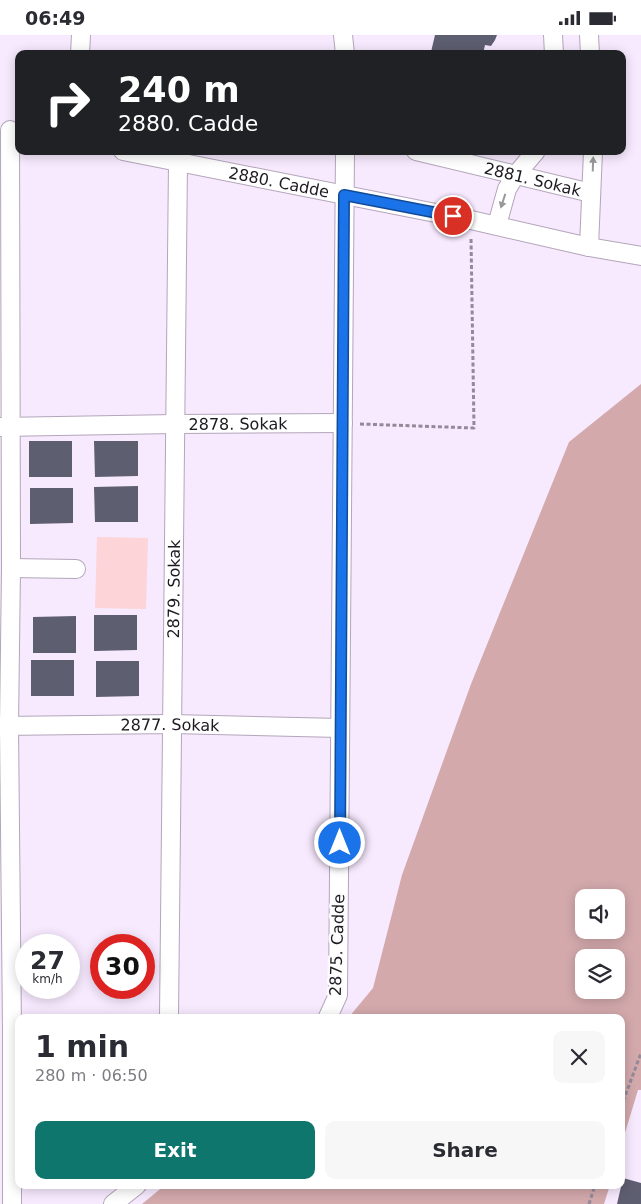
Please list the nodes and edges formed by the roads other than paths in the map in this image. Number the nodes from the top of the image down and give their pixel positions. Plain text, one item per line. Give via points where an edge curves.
1 (80, 35) edge
2 (343, 35) edge
3 (553, 35) edge
4 (589, 35) edge
5 (80, 50) edge
6 (345, 50) edge
7 (554, 50) edge
8 (590, 50) edge
9 (10, 130) edge
10 (141, 155) edge
11 (345, 155) edge
12 (432, 155) edge
13 (532, 155) edge
14 (593, 155) edge
15 (178, 163) junction
16 (515, 175) junction
17 (591, 193) junction
18 (344, 195) junction
19 (497, 225) junction
20 (589, 247) junction
21 (641, 257) edge
22 (343, 423) junction
23 (175, 424) junction
24 (5, 427) edge
25 (11, 568) junction
26 (76, 569) dead end
27 (172, 724) junction
28 (4, 726) edge
29 (340, 728) junction
30 (169, 1014) edge
31 (329, 1014) edge
32 (10, 1031) edge
33 (132, 1189) edge
34 (12, 1204) edge
35 (113, 1204) edge

1 - 5 street
2 - 6 street
3 - 7 street
4 - 8 street
9 - 24 street
10 - 15 street, 2880. Cadde
11 - 18 street, 2875. Cadde
12 - 16 street, 2881. Sokak
13 - 16 street
17 -> 14 street
15 - 18 street, 2880. Cadde
15 - 23 street, 2879. Sokak
16 - 17 street, 2881. Sokak
16 -> 19 street via 507,189
17 - 20 street
18 - 19 street, 2880. Cadde
18 - 22 street, 2875. Cadde
19 - 20 street, 2880. Cadde
20 - 21 street, 2880. Cadde
22 - 23 street, 2878. Sokak
22 - 29 street, 2875. Cadde
23 - 24 street, 2878. Sokak
23 - 27 street, 2879. Sokak
24 - 25 street
25 - 26 street
25 - 28 street
27 - 28 street, 2877. Sokak
27 - 29 street, 2877. Sokak
27 - 30 street, 2879. Sokak
28 - 32 street
29 - 31 street, 2875. Cadde via 338,995
32 - 34 street
33 - 35 street

